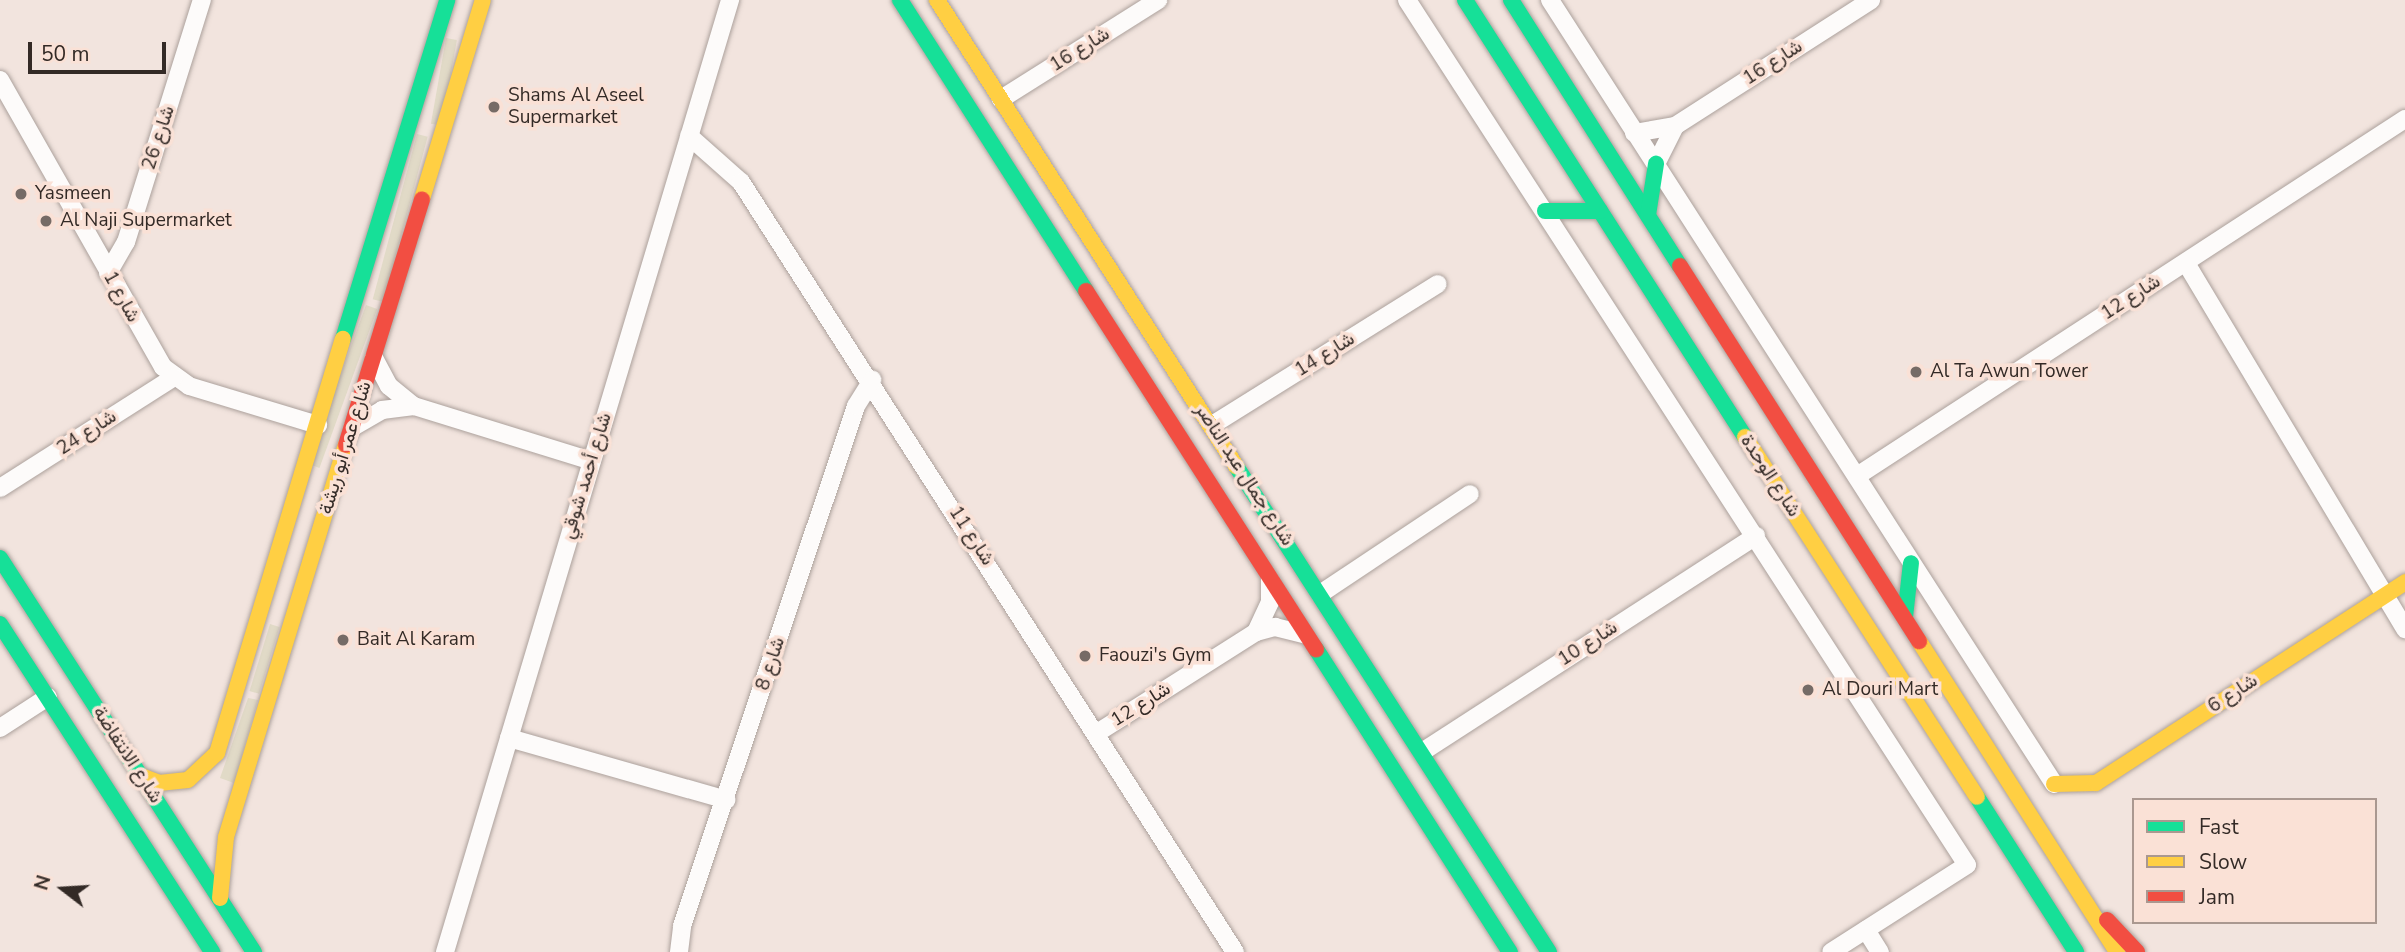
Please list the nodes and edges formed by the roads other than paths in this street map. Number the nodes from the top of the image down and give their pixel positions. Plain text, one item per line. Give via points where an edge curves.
1 (202, 0) edge
2 (447, 0) edge
3 (483, 0) edge
4 (730, 0) edge
5 (900, 0) edge
6 (937, 0) edge
7 (1158, 0) edge
8 (1407, 0) edge
9 (1465, 0) edge
10 (1510, 0) edge
11 (1550, 0) edge
12 (1871, 0) edge
13 (0, 80) edge
14 (1001, 99) junction
15 (2405, 120) edge
16 (1675, 126) junction
17 (1634, 133) junction
18 (689, 136) junction
19 (1002, 152) junction
20 (1656, 164) junction
21 (1545, 211) junction
22 (1600, 211) junction
23 (1648, 215) junction
24 (1079, 217) junction
25 (2186, 263) junction
26 (108, 273) junction
27 (1438, 284) dead end
28 (1121, 351) junction
29 (374, 358) junction
30 (174, 377) junction
31 (872, 380) junction
32 (1191, 393) junction
33 (414, 405) junction
34 (317, 425) junction
35 (1212, 425) junction
36 (353, 427) junction
37 (592, 461) junction
38 (1857, 476) junction
39 (0, 488) edge
40 (296, 494) junction
41 (1471, 494) dead end
42 (1756, 536) junction
43 (0, 558) edge
44 (1911, 563) junction
45 (1270, 580) junction
46 (2405, 582) edge
47 (1320, 594) junction
48 (2384, 596) junction
49 (297, 612) junction
50 (1905, 617) junction
51 (0, 624) edge
52 (2405, 629) edge
53 (1256, 632) junction
54 (1304, 634) junction
55 (48, 697) junction
56 (0, 728) edge
57 (1097, 733) junction
58 (509, 738) junction
59 (1422, 752) junction
60 (141, 776) junction
61 (2054, 784) joint
62 (726, 800) junction
63 (220, 898) junction
64 (2087, 904) junction
65 (1866, 930) junction
66 (212, 952) edge
67 (254, 952) edge
68 (445, 952) edge
69 (679, 952) edge
70 (1236, 952) edge
71 (1510, 952) edge
72 (1549, 952) edge
73 (1831, 952) edge
74 (1880, 952) edge
75 (2076, 952) edge
76 (2117, 952) edge
77 (2137, 952) edge

1 - 26 street, شارع 26 via 126,242
2 - 34 main road, شارع عمر أبو ريشة
3 - 29 main road, شارع عمر أبو ريشة
4 - 18 street, شارع أحمد شوقي
5 - 19 main road, شارع جمال عبد الناصر
6 - 14 main road, شارع جمال عبد الناصر
7 - 14 street, شارع 16
8 - 21 street
9 - 22 main road, شارع الوحدة
10 - 23 main road, شارع الوحدة
11 - 17 street
12 - 16 street, شارع 16
13 - 26 street, شارع 1
14 - 24 main road, شارع جمال عبد الناصر
15 - 25 street, شارع 12
16 - 17 street, شارع 16
16 - 20 street
17 - 20 street
18 - 31 street, شارع 11 via 741,181
18 - 37 street, شارع أحمد شوقي
19 - 24 main road via 1021,167 1063,230 1077,227
19 - 28 main road, شارع جمال عبد الناصر
20 - 23 main road
20 - 38 street
21 - 22 main road
21 - 42 street
22 - 75 main road, شارع الوحدة
23 - 50 main road, شارع الوحدة
24 - 32 main road, شارع جمال عبد الناصر
25 - 38 street, شارع 12
25 - 48 street
26 - 30 street, شارع 1 via 154,355
27 - 35 street, شارع 14
28 - 32 main road via 1140,346 1173,387
28 - 45 main road, شارع جمال عبد الناصر
29 - 33 street via 389,386
29 - 36 main road, شارع عمر أبو ريشة
30 - 34 street
30 - 39 street, شارع 24
31 - 57 street, شارع 11
31 - 62 street, شارع 8 via 856,406
32 - 35 main road, شارع جمال عبد الناصر
33 - 36 street via 382,410
33 - 37 street
34 - 40 main road, شارع عمر أبو ريشة
35 - 47 main road, شارع جمال عبد الناصر
36 - 49 main road, شارع عمر أبو ريشة
37 - 58 street, شارع أحمد شوقي
38 - 44 street
40 - 49 main road via 302,522 282,602
40 - 60 main road, شارع عمر أبو ريشة via 217,752 188,780 159,783
41 - 47 street
42 - 59 street, شارع 10
42 - 65 street via 1966,865
43 - 60 main road, شارع الانتفاضة
44 - 50 main road
44 - 61 street
45 - 53 street via 1270,602
45 - 54 main road, شارع جمال عبد الناصر
46 - 48 main road, شارع 6
47 - 59 main road, شارع جمال عبد الناصر
48 - 52 street
48 - 61 main road, شارع 6 via 2096,783
49 - 63 main road, شارع عمر أبو ريشة via 226,837
50 - 64 main road, شارع الوحدة
51 - 55 main road, شارع الانتفاضة
53 - 54 street, شارع 12 via 1285,627
53 - 57 street, شارع 12
54 - 71 main road, شارع جمال عبد الناصر
55 - 56 street
55 - 66 main road, شارع الانتفاضة
57 - 70 street, شارع 11
58 - 62 street
58 - 68 street, شارع أحمد شوقي
59 - 72 main road, شارع جمال عبد الناصر
60 - 63 main road, شارع الانتفاضة
62 - 69 street, شارع 8 via 682,926
63 - 67 main road, شارع الانتفاضة
64 - 76 main road, شارع الوحدة
64 - 77 main road
65 - 73 street
65 - 74 street

